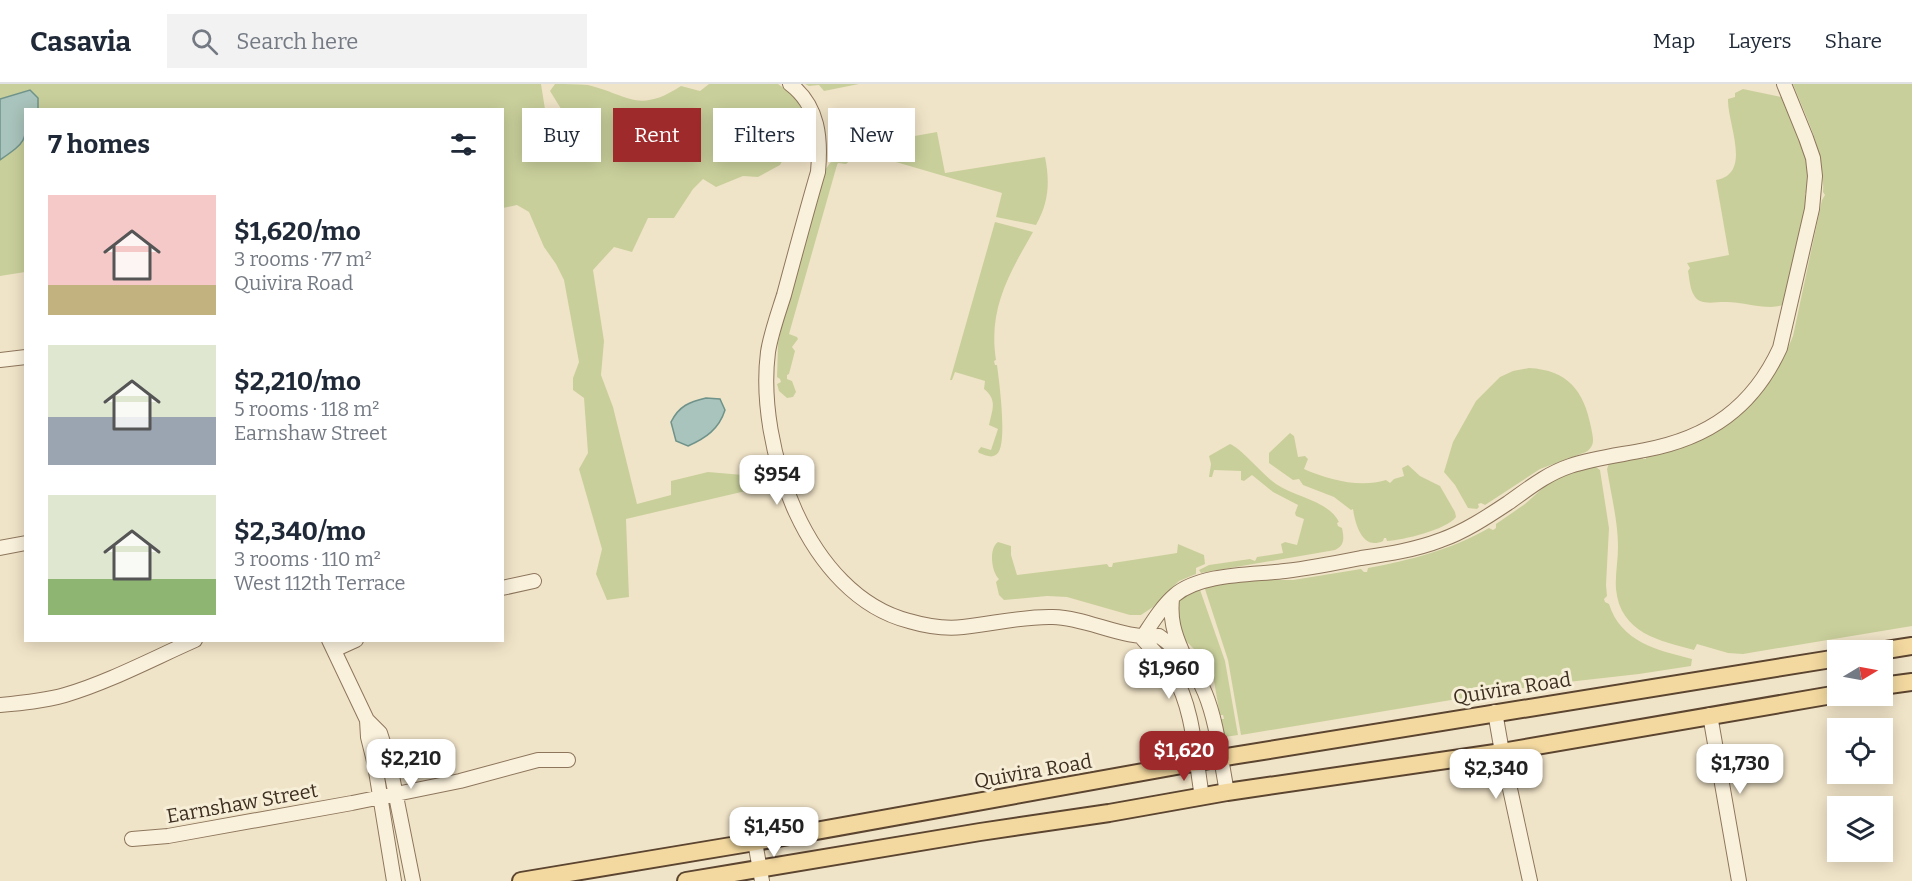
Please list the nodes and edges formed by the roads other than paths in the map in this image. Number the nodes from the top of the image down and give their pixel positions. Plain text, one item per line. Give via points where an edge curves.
1 (790, 84) edge
2 (1784, 84) edge
3 (24, 357) edge
4 (0, 360) edge
5 (24, 543) edge
6 (0, 548) edge
7 (534, 581) dead end
8 (504, 588) edge
9 (1172, 598) junction
10 (1143, 638) junction
11 (190, 642) edge
12 (348, 642) edge
13 (332, 646) edge
14 (1912, 646) edge
15 (1893, 649) edge
16 (1184, 657) junction
17 (1827, 660) edge
18 (1912, 681) edge
19 (1893, 684) edge
20 (1827, 696) edge
21 (0, 705) edge
22 (1496, 712) junction
23 (1710, 715) junction
24 (368, 720) junction
25 (1502, 752) junction
26 (1220, 758) junction
27 (568, 760) dead end
28 (1196, 762) junction
29 (1227, 792) junction
30 (396, 794) junction
31 (1202, 796) junction
32 (381, 797) junction
33 (132, 839) dead end
34 (755, 842) junction
35 (761, 875) edge
36 (394, 881) edge
37 (413, 881) edge
38 (521, 881) edge
39 (686, 881) edge
40 (1530, 881) edge
41 (1739, 881) edge

1 - 10 street via 813,114 820,148 818,172 768,350 765,383 767,414 789,494 818,554 858,596 907,621 961,627 1056,617
2 - 9 street via 1813,158 1814,192 1780,348 1743,403 1700,434 1676,443 1570,465 1548,474 1468,528 1435,542 1321,566 1199,582
3 - 4 street
5 - 6 street
7 - 8 street
9 - 10 street
9 - 16 street via 1170,616
10 - 16 street via 1159,636
10 - 28 street via 1171,671 1183,693
11 - 21 street via 65,695
12 - 13 street
13 - 24 street
14 - 15 main road
16 - 26 street via 1207,695
17 - 22 main road, Quivira Road
18 - 19 main road
20 - 23 main road
22 - 25 street
22 - 26 main road, Quivira Road
23 - 25 main road
23 - 41 street
24 - 30 street via 380,733
24 - 32 street
25 - 29 main road
25 - 40 street
26 - 28 main road, Quivira Road
26 - 29 street
27 - 30 street, Earnshaw Street via 538,760
28 - 31 street
28 - 34 main road, Quivira Road
29 - 31 main road
30 - 32 street, Earnshaw Street
30 - 37 street
31 - 35 main road via 980,832
32 - 33 street, Earnshaw Street via 168,836
32 - 36 street
34 - 35 street
34 - 38 main road, Quivira Road
35 - 39 main road

